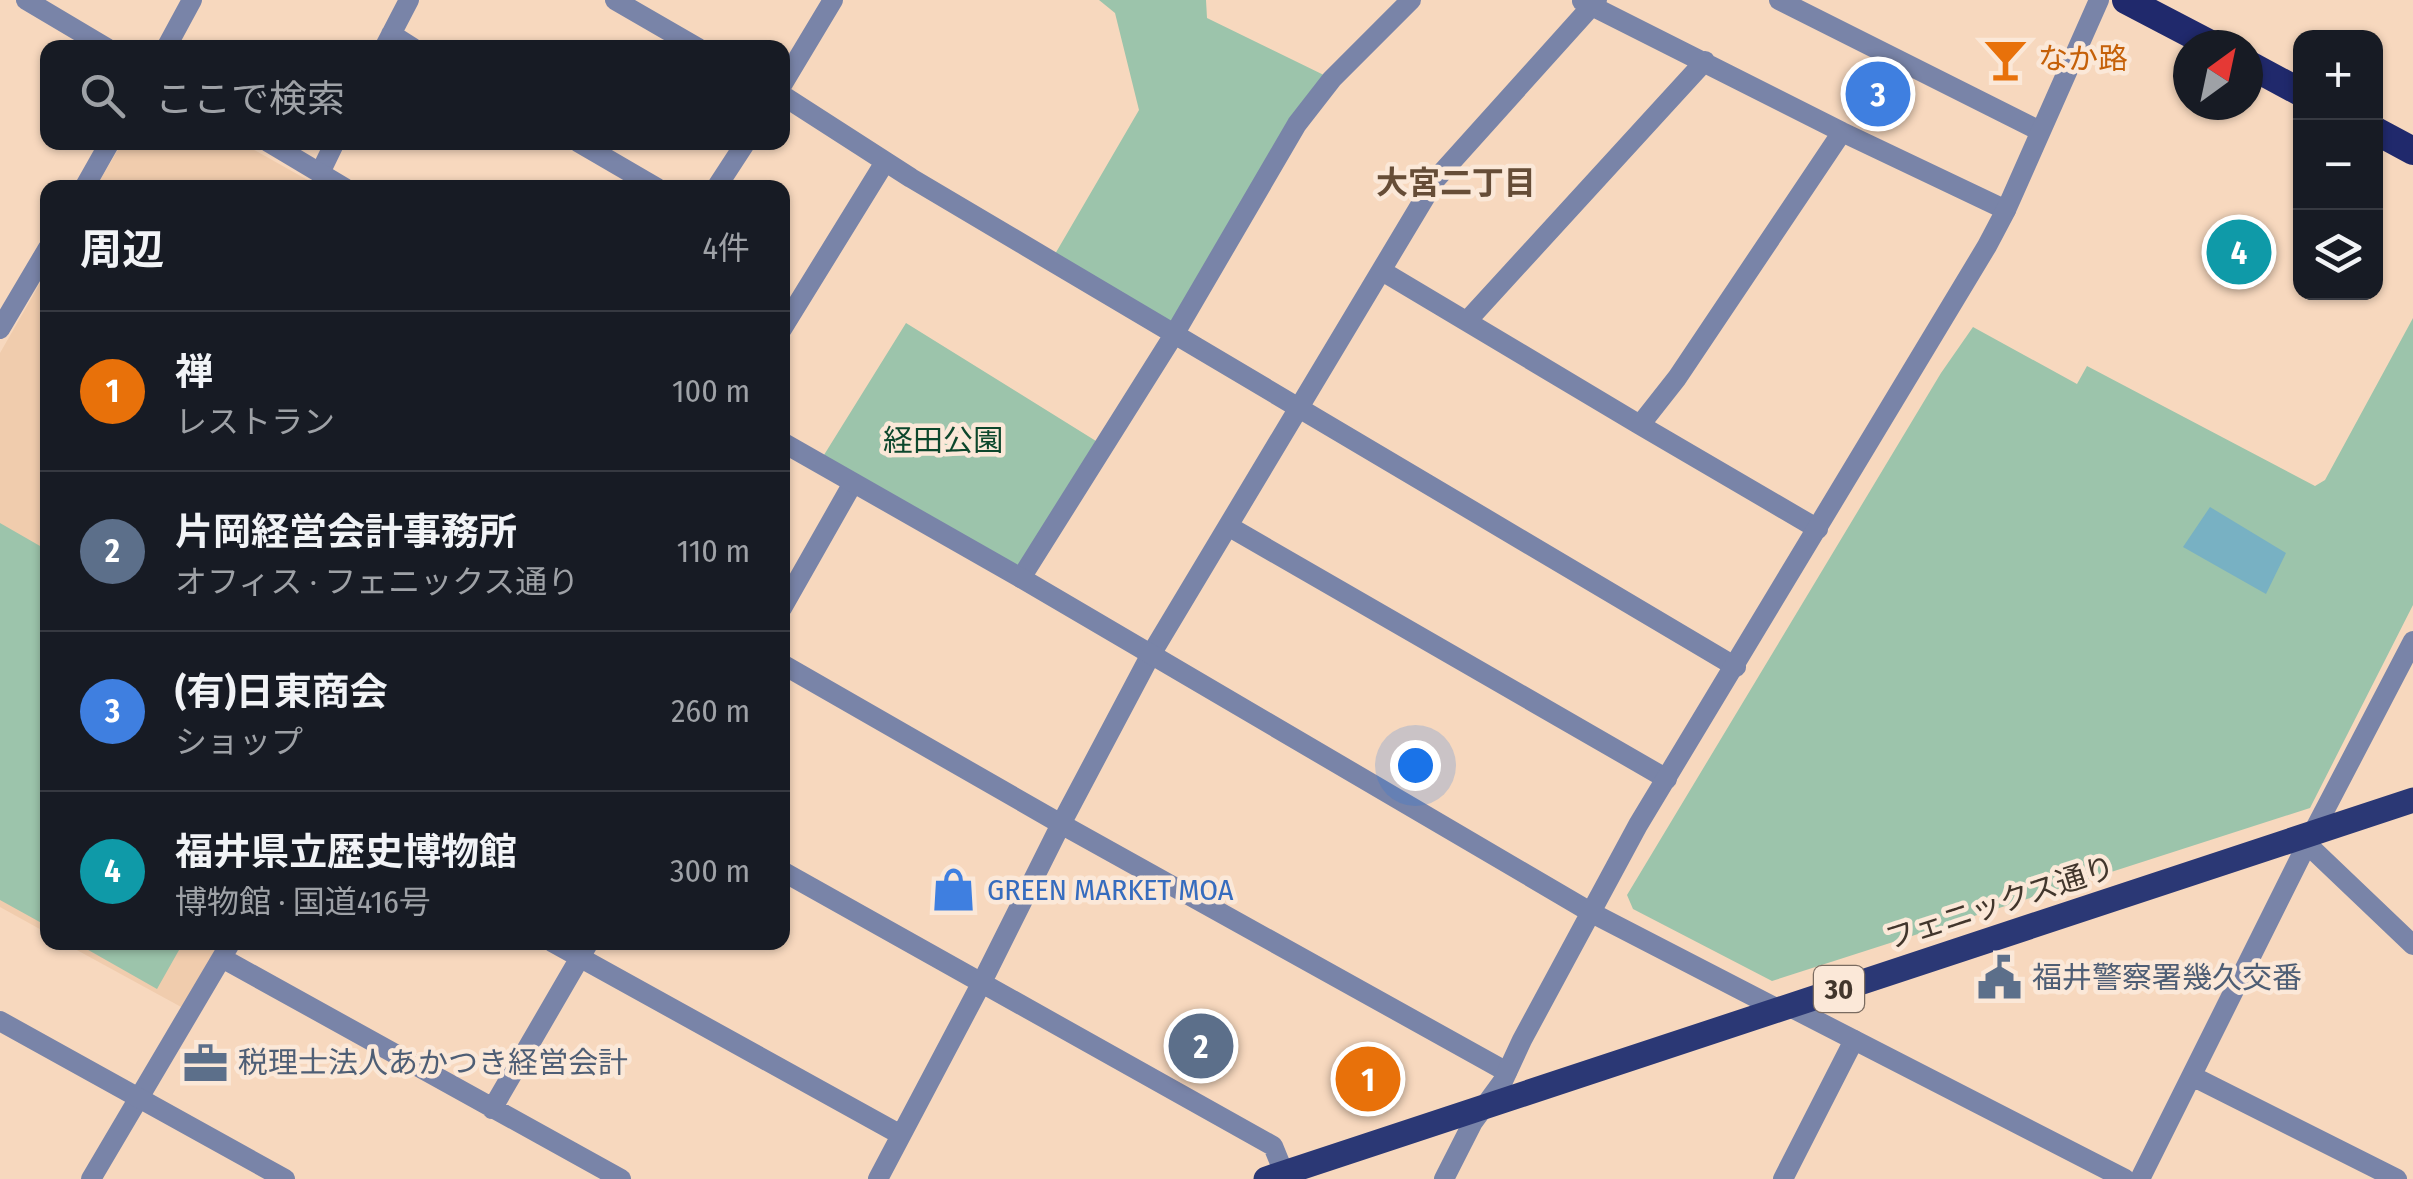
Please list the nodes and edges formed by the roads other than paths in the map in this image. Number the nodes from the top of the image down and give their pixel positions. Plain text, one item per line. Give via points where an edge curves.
1 (26, 0) edge
2 (192, 0) edge
3 (409, 0) edge
4 (833, 0) edge
5 (1410, 0) edge
6 (1779, 0) edge
7 (2099, 0) edge
8 (2126, 0) edge
9 (1590, 2) edge
10 (628, 3) edge
11 (2183, 30) edge
12 (94, 40) edge
13 (170, 40) edge
14 (388, 40) edge
15 (686, 40) edge
16 (1705, 62) junction
17 (2263, 72) edge
18 (790, 73) edge
19 (2293, 88) edge
20 (790, 100) edge
21 (1842, 132) junction
22 (2040, 132) junction
23 (2383, 135) edge
24 (105, 150) edge
25 (281, 150) edge
26 (331, 150) edge
27 (592, 150) edge
28 (741, 150) edge
29 (2413, 151) edge
30 (885, 162) junction
31 (320, 173) junction
32 (89, 180) edge
33 (332, 180) edge
34 (642, 180) edge
35 (721, 180) edge
36 (2006, 210) junction
37 (40, 262) edge
38 (1382, 270) junction
39 (790, 316) edge
40 (1468, 321) junction
41 (0, 329) edge
42 (1175, 333) junction
43 (1298, 407) junction
44 (1640, 426) junction
45 (790, 447) edge
46 (853, 482) junction
47 (1228, 526) junction
48 (1818, 529) junction
49 (1020, 578) junction
50 (790, 594) edge
51 (2413, 641) edge
52 (1150, 656) junction
53 (1736, 667) junction
54 (790, 669) edge
55 (1667, 779) junction
56 (2413, 800) edge
57 (1061, 824) junction
58 (2310, 838) junction
59 (790, 876) edge
60 (1592, 913) junction
61 (2413, 945) edge
62 (226, 950) edge
63 (584, 950) edge
64 (981, 984) junction
65 (1783, 1008) junction
66 (0, 1022) edge
67 (1854, 1040) junction
68 (1507, 1072) junction
69 (2192, 1076) junction
70 (139, 1098) junction
71 (1483, 1106) junction
72 (492, 1109) junction
73 (901, 1134) junction
74 (1275, 1176) edge
75 (91, 1179) edge
76 (285, 1179) edge
77 (621, 1179) edge
78 (878, 1179) edge
79 (1444, 1179) edge
80 (1782, 1179) edge
81 (2124, 1179) edge
82 (2140, 1179) edge
83 (2396, 1179) edge

1 - 12 street
2 - 13 street
3 - 14 street
4 - 18 street
5 - 42 street via 1298,124
6 - 22 street
7 - 22 street
8 - 11 highway
9 - 16 street
9 - 38 street via 1436,179
10 - 15 street
16 - 21 street
16 - 40 street
17 - 19 highway
20 - 30 street
21 - 36 street
21 - 44 street
22 - 36 street
23 - 29 highway
24 - 32 street
25 - 31 street
26 - 31 street
27 - 34 street
28 - 35 street
30 - 39 street
30 - 42 street
31 - 33 street
36 - 48 street
37 - 41 street
38 - 40 street
38 - 43 street
40 - 44 street
42 - 43 street
42 - 49 street
43 - 47 street
43 - 53 street
44 - 48 street
45 - 46 street
46 - 49 street
46 - 50 street
47 - 52 street
47 - 55 street
48 - 53 street
49 - 52 street
51 - 58 street
52 - 57 street
52 - 60 street
53 - 55 street
54 - 57 street
55 - 60 street
56 - 58 main road, フェニックス通り / 30
57 - 64 street
57 - 68 street
58 - 61 street
58 - 65 main road, フェニックス通り / 30
58 - 69 street
59 - 64 street
60 - 65 street
60 - 68 street
62 - 70 street
62 - 72 street
63 - 72 street
63 - 73 street
64 - 73 street
64 - 74 street via 1272,1146
65 - 67 street
65 - 71 main road, フェニックス通り / 30
66 - 70 street
67 - 80 street
67 - 81 street
68 - 71 street
69 - 82 street
69 - 83 street
70 - 75 street
70 - 76 street
71 - 74 main road, フェニックス通り / 30
71 - 79 street
72 - 77 street
73 - 78 street

